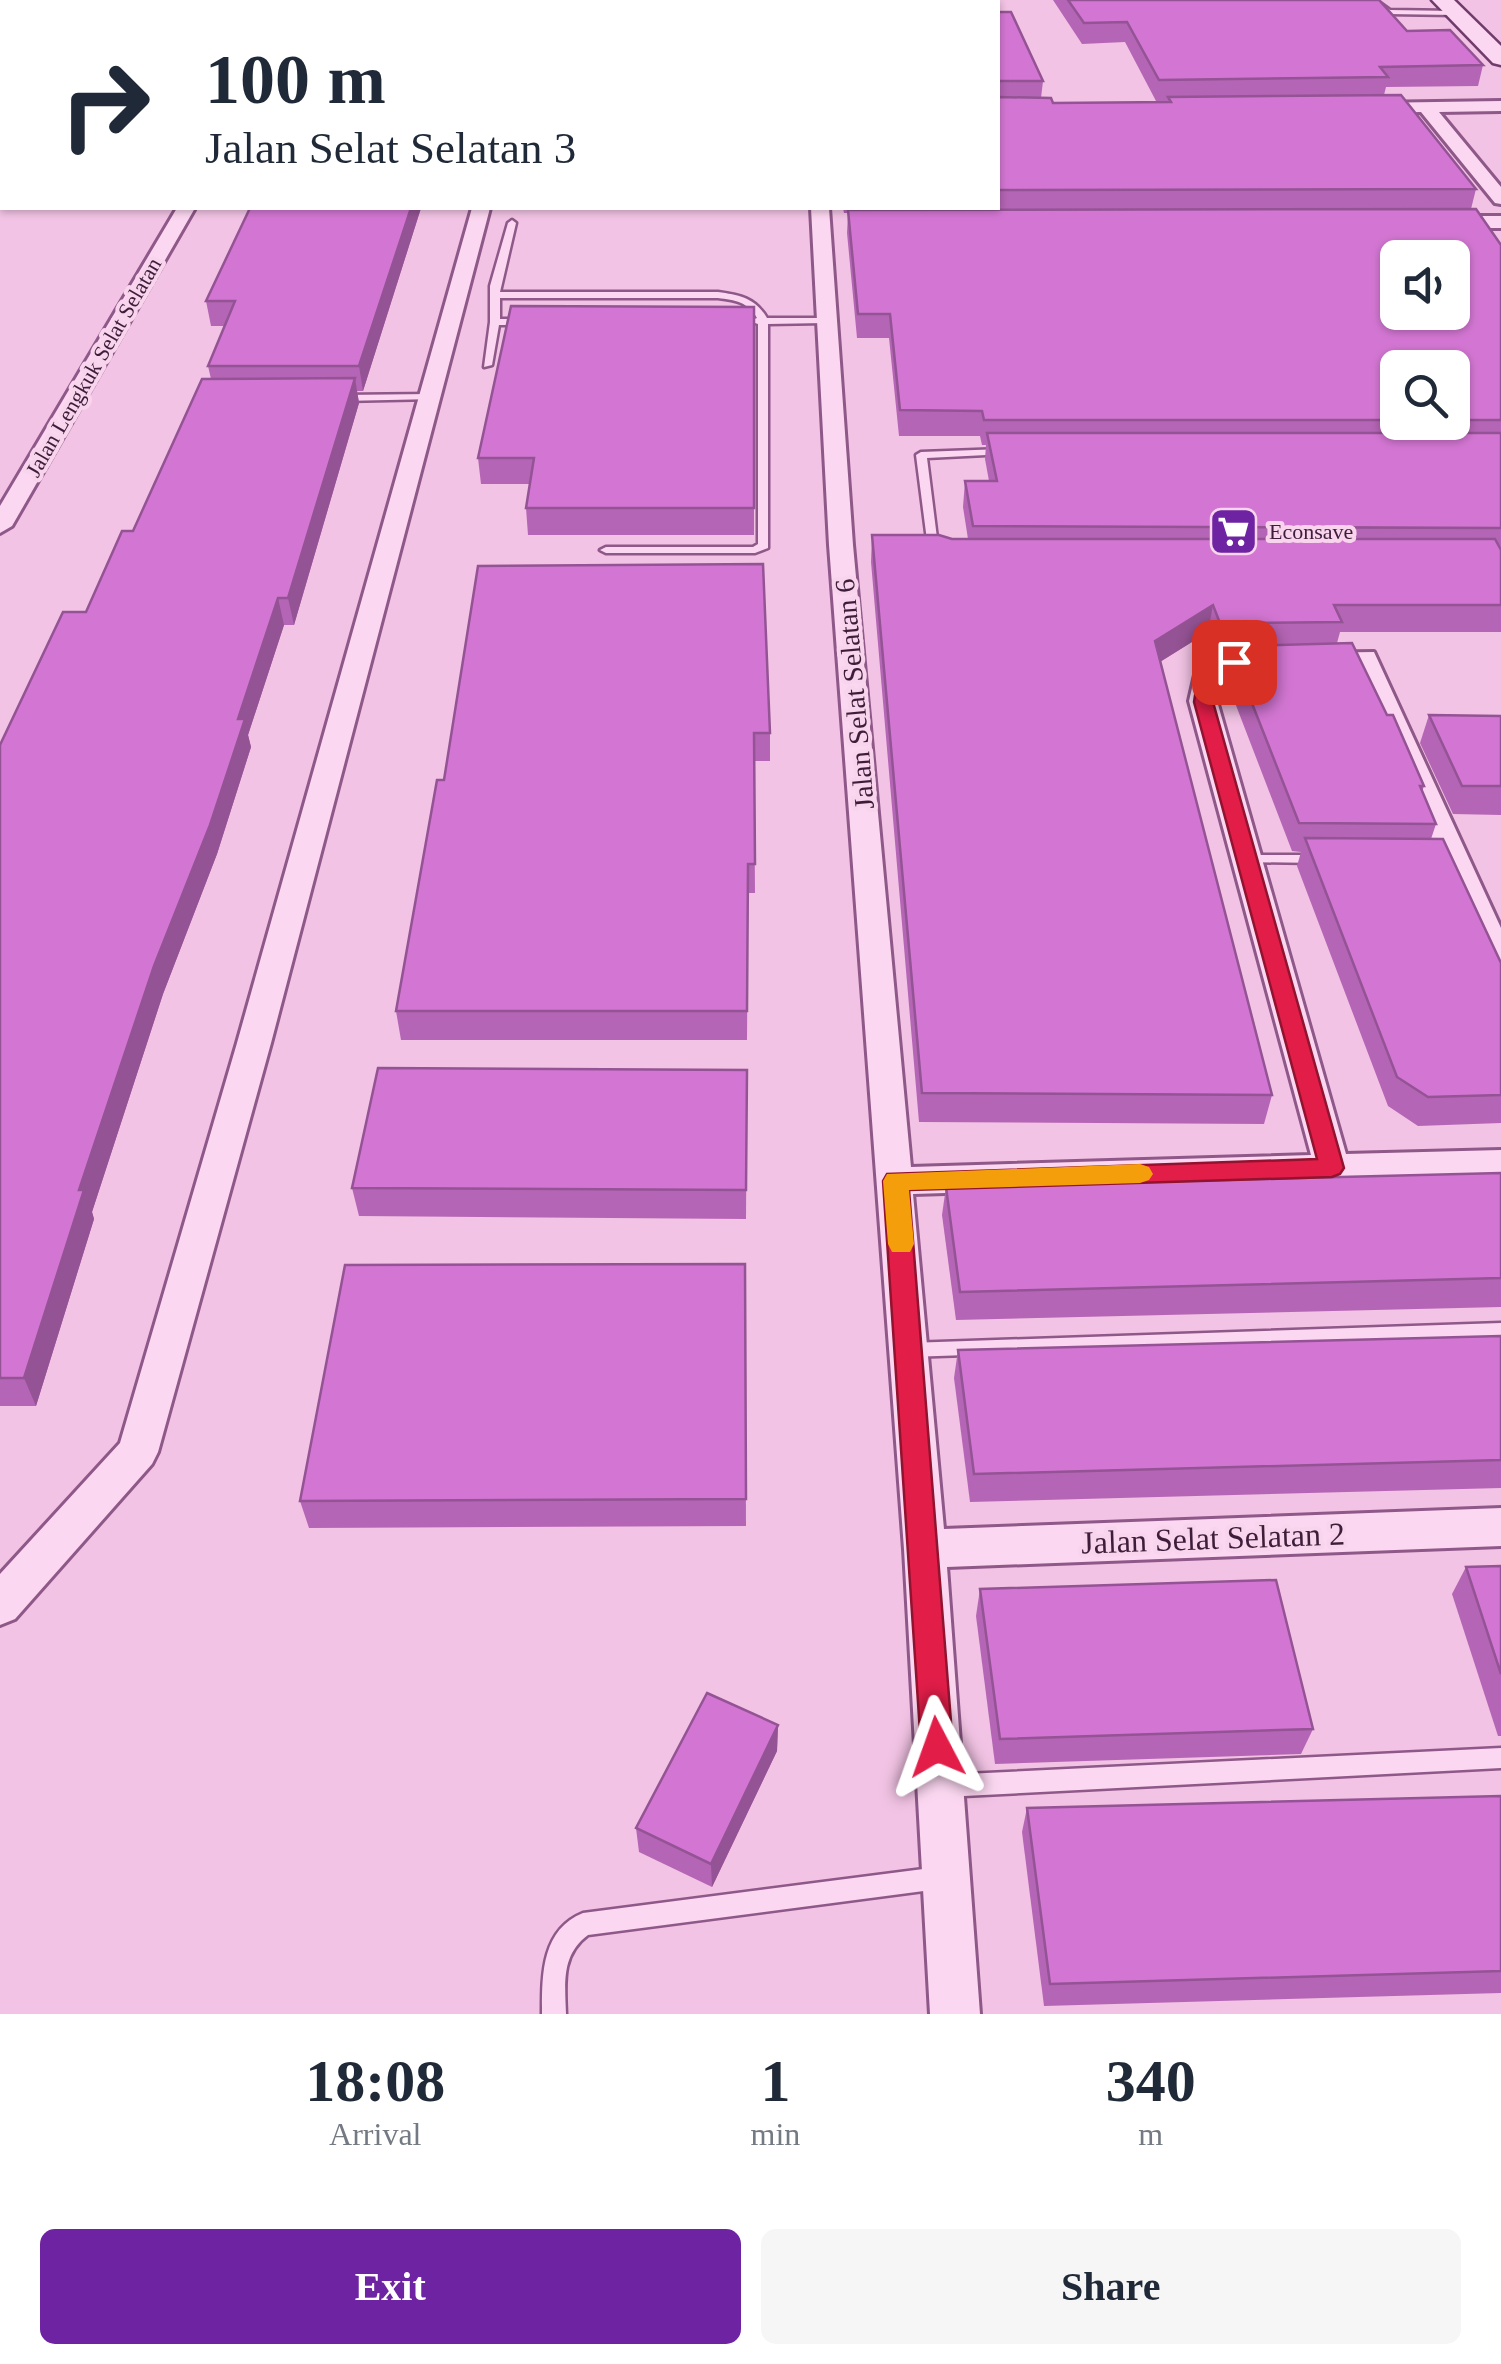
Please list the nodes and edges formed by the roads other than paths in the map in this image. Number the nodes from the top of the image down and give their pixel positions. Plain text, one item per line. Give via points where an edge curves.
1 (1372, 0) edge
2 (1448, 6) edge
3 (1501, 58) edge
4 (1501, 106) edge
5 (1426, 107) junction
6 (1349, 108) edge
7 (1501, 199) edge
8 (185, 210) edge
9 (480, 210) edge
10 (827, 218) edge
11 (1424, 222) edge
12 (1501, 222) edge
13 (512, 223) dead end
14 (495, 296) junction
15 (744, 320) edge
16 (763, 320) junction
17 (825, 320) junction
18 (496, 322) junction
19 (534, 322) edge
20 (488, 365) dead end
21 (320, 398) edge
22 (431, 398) junction
23 (1017, 452) edge
24 (0, 526) edge
25 (606, 550) dead end
26 (950, 560) edge
27 (1247, 859) junction
28 (1341, 860) edge
29 (1501, 963) edge
30 (1501, 1163) edge
31 (1332, 1168) junction
32 (896, 1181) junction
33 (1501, 1330) edge
34 (909, 1350) junction
35 (1501, 1527) edge
36 (924, 1549) junction
37 (0, 1605) edge
38 (1501, 1758) edge
39 (940, 1786) junction
40 (948, 1876) junction
41 (554, 2014) edge
42 (955, 2014) edge

1 - 2 lane via 1388,12
2 - 3 main road
4 - 5 street
5 - 6 street
5 - 7 street
8 - 24 street, Jalan Lengkuk Selat Selatan
9 - 22 street
10 - 17 street, Jalan Selat Selatan 6
11 - 12 street
13 - 14 lane
14 - 16 lane via 718,295 750,302
14 - 18 lane
15 - 16 lane
16 - 17 lane
16 - 25 lane via 764,546
17 - 32 street, Jalan Selat Selatan 6
18 - 19 lane
18 - 20 lane
21 - 22 lane
22 - 37 street via 138,1452
23 - 26 lane via 921,455 930,548
27 - 28 lane
27 - 29 street via 1203,702 1204,681 1234,662 1365,658 1445,860
27 - 31 street
30 - 31 street
31 - 32 street
32 - 34 street, Jalan Selat Selatan 6
33 - 34 lane
34 - 36 street, Jalan Selat Selatan 6
35 - 36 street, Jalan Selat Selatan 2
36 - 39 street, Jalan Selat Selatan 6
38 - 39 lane
39 - 40 street, Jalan Selat Selatan 6
40 - 41 lane via 583,1924 564,1937 554,1969
40 - 42 street, Jalan Selat Selatan 6

